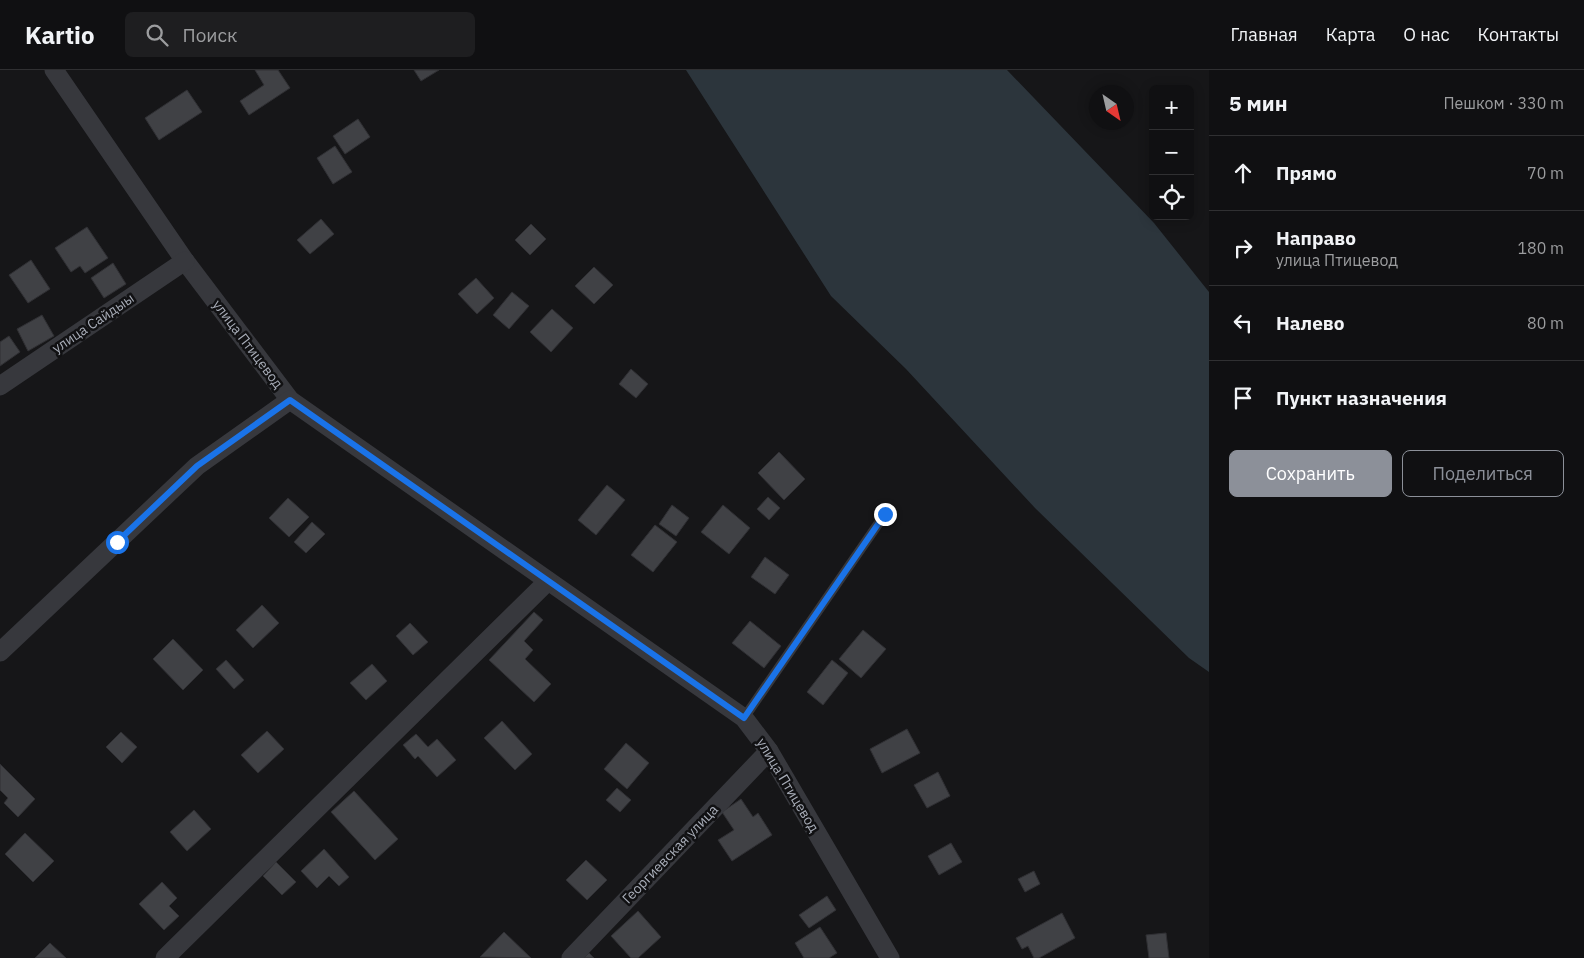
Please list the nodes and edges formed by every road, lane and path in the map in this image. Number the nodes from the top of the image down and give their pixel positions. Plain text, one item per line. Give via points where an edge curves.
1 (54, 70) edge
2 (186, 261) junction
3 (0, 386) edge
4 (290, 400) junction
5 (885, 514) dead end
6 (548, 581) junction
7 (0, 652) edge
8 (744, 718) junction
9 (769, 751) junction
10 (165, 958) edge
11 (571, 958) edge
12 (890, 958) edge

1 - 2 street, улица Птицевод
2 - 3 street, улица Сайдыы
2 - 4 street, улица Птицевод
4 - 6 street, улица Птицевод
4 - 7 street via 197,466
5 - 8 lane
6 - 8 street, улица Птицевод
6 - 10 street
8 - 9 street, улица Птицевод
9 - 11 street, Георгиевская улица
9 - 12 street, улица Птицевод

